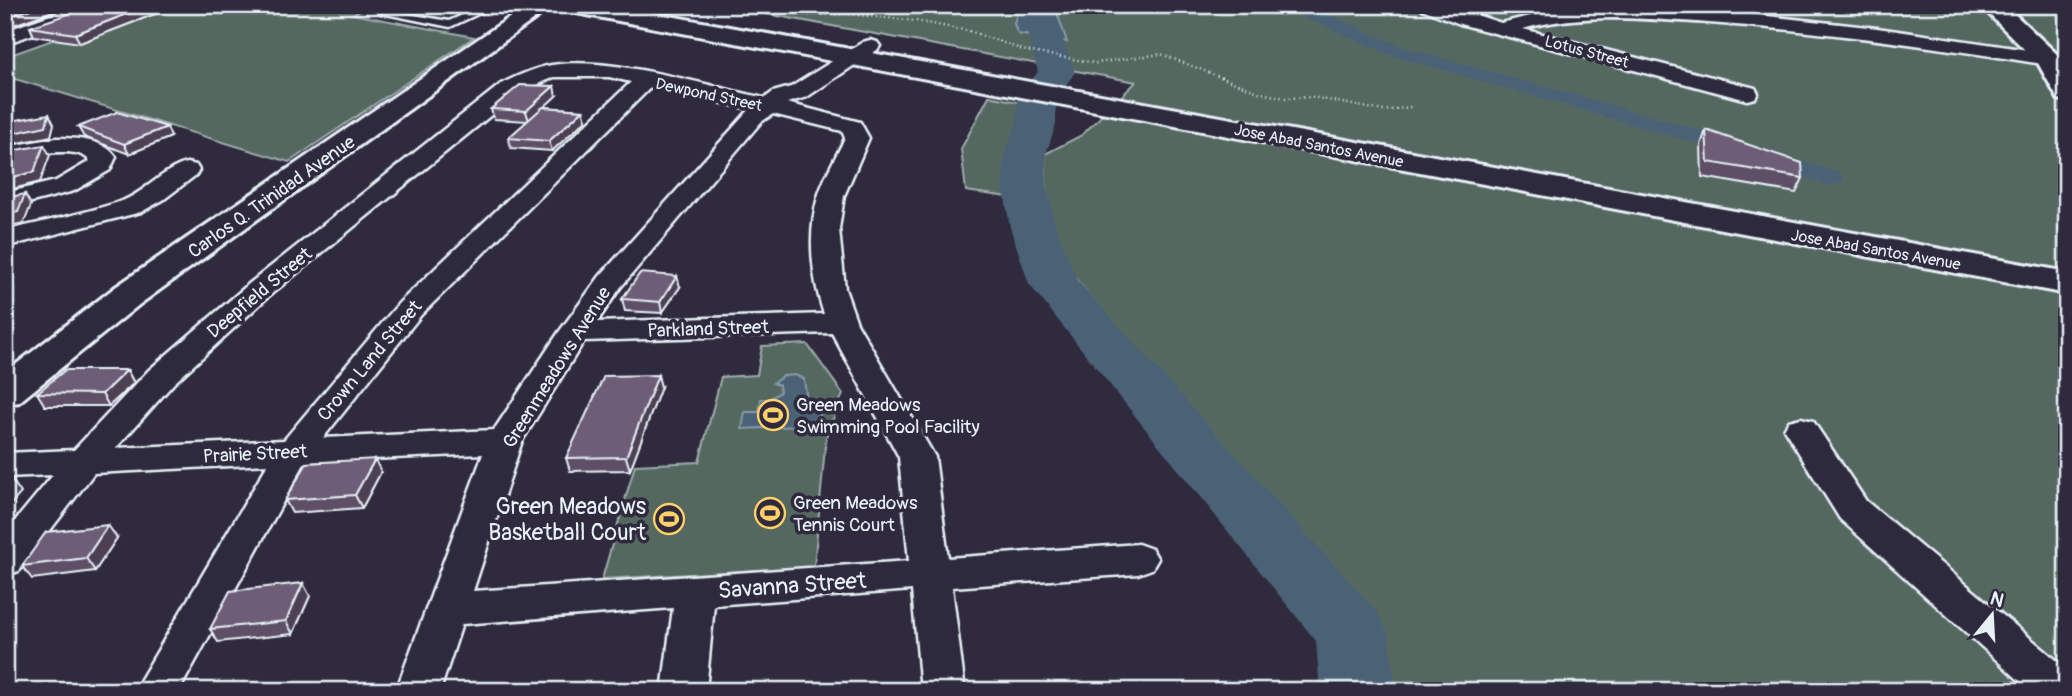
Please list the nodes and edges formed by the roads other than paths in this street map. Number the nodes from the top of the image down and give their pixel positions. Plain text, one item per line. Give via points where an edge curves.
1 (98, 5) edge
2 (403, 5) edge
3 (493, 5) edge
4 (542, 5) edge
5 (571, 5) edge
6 (659, 5) edge
7 (1429, 5) edge
8 (1991, 5) edge
9 (1751, 12) edge
10 (1500, 29) junction
11 (5, 38) edge
12 (851, 50) junction
13 (553, 71) joint
14 (2058, 74) edge
15 (646, 80) junction
16 (1078, 81) junction
17 (1747, 93) dead end
18 (773, 102) junction
19 (2067, 122) edge
20 (5, 154) edge
21 (187, 170) dead end
22 (5, 201) edge
23 (5, 239) edge
24 (2067, 257) edge
25 (2067, 283) edge
26 (842, 323) junction
27 (574, 332) junction
28 (5, 393) edge
29 (1801, 429) dead end
30 (505, 442) junction
31 (294, 451) junction
32 (84, 461) junction
33 (5, 465) edge
34 (1138, 559) dead end
35 (5, 561) edge
36 (929, 576) junction
37 (695, 592) junction
38 (446, 609) junction
39 (156, 691) edge
40 (418, 691) edge
41 (684, 691) edge
42 (943, 691) edge
43 (2062, 691) edge

1 - 11 street
2 - 3 lane via 386,13 450,24
4 - 28 main road, Carlos Q. Trinidad Avenue via 127,296
5 - 12 main road, Jose Abad Santos Avenue
6 - 12 main road, Jose Abad Santos Avenue
7 - 10 street, Lotus Street
8 - 14 main road
9 - 10 street via 1581,12
9 - 14 street
10 - 17 street, Lotus Street
12 - 16 main road, Jose Abad Santos Avenue
12 - 18 street, Greenmeadows Avenue via 799,92
13 - 15 street, Dewpond Street via 609,71
13 - 32 street, Deepfield Street via 509,89 260,289 161,377
14 - 19 main road
15 - 18 street, Dewpond Street
15 - 31 street, Crown Land Street via 410,309
16 - 24 main road, Jose Abad Santos Avenue
16 - 25 main road, Jose Abad Santos Avenue
18 - 26 street, Dewpond Street via 852,127 857,138 831,195 825,229 830,289
18 - 27 street, Greenmeadows Avenue via 753,117 610,282
20 - 22 street via 78,144 104,157 101,165 65,186
21 - 23 street via 132,206
26 - 27 street, Parkland Street
26 - 36 street via 917,457
27 - 30 street, Greenmeadows Avenue
29 - 43 street via 1853,510
30 - 31 street, Prairie Street
30 - 38 street, Greenmeadows Avenue
31 - 32 street, Prairie Street
31 - 39 street, Crown Land Street
32 - 33 street, Prairie Street
32 - 35 street, Deepfield Street
34 - 36 street, Savanna Street
36 - 37 street, Savanna Street
36 - 42 street
37 - 38 street, Savanna Street
37 - 41 street
38 - 40 street, Greenmeadows Avenue

